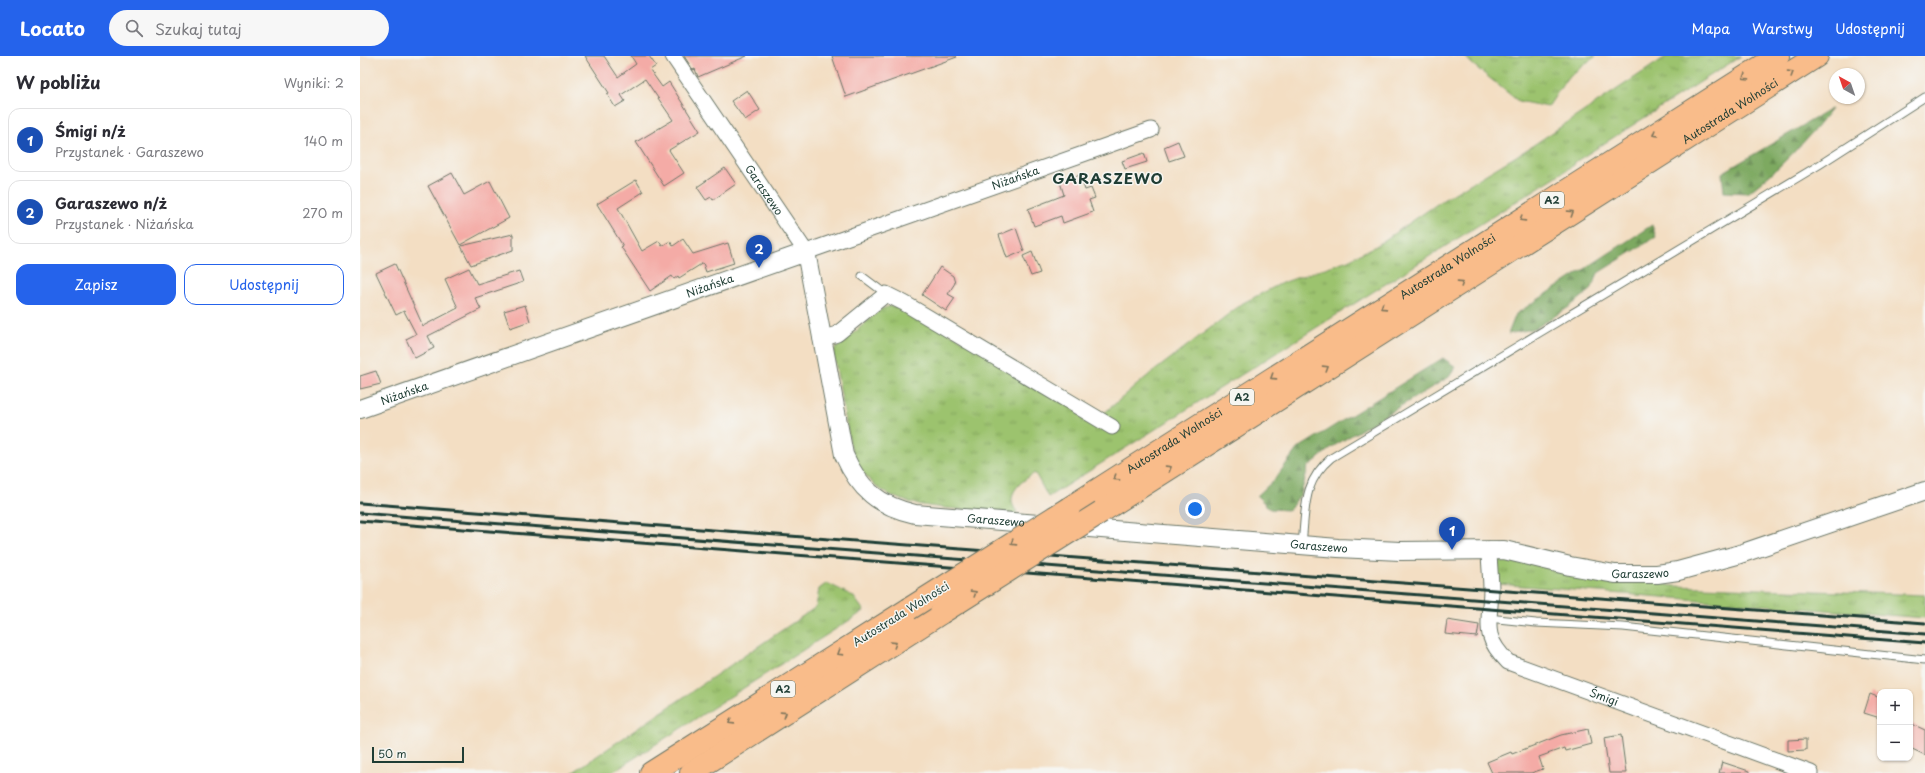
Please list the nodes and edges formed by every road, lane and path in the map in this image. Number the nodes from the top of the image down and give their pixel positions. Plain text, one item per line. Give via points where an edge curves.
1 (673, 56) edge
2 (1778, 56) edge
3 (1817, 56) edge
4 (1925, 97) edge
5 (1151, 130) dead end
6 (806, 252) junction
7 (862, 276) dead end
8 (886, 294) junction
9 (821, 338) junction
10 (360, 409) edge
11 (1112, 427) dead end
12 (1925, 491) edge
13 (1302, 545) junction
14 (1489, 550) junction
15 (1488, 618) junction
16 (1925, 660) edge
17 (651, 773) edge
18 (691, 773) edge
19 (1811, 773) edge

1 - 6 street, Garaszewo
2 -> 17 highway, Autostrada Wolności / A2, bridge
18 -> 3 highway, Autostrada Wolności / A2, bridge
4 - 13 lane via 1819,165 1331,458 1316,472 1308,489
5 - 6 street, Niżańska
6 - 9 street, Garaszewo
6 - 10 street, Niżańska
7 - 8 lane
8 - 9 street via 837,334
8 - 11 street via 904,302
9 - 13 street, Garaszewo via 844,455 853,475 864,488 890,506 916,514 948,518
12 - 14 street, Garaszewo via 1736,555 1657,574 1616,574 1510,551
13 - 14 street, Garaszewo via 1400,551
14 - 15 street, Śmigi via 1491,590
15 - 16 lane via 1622,627
15 - 19 street, Śmigi via 1494,646 1508,662

